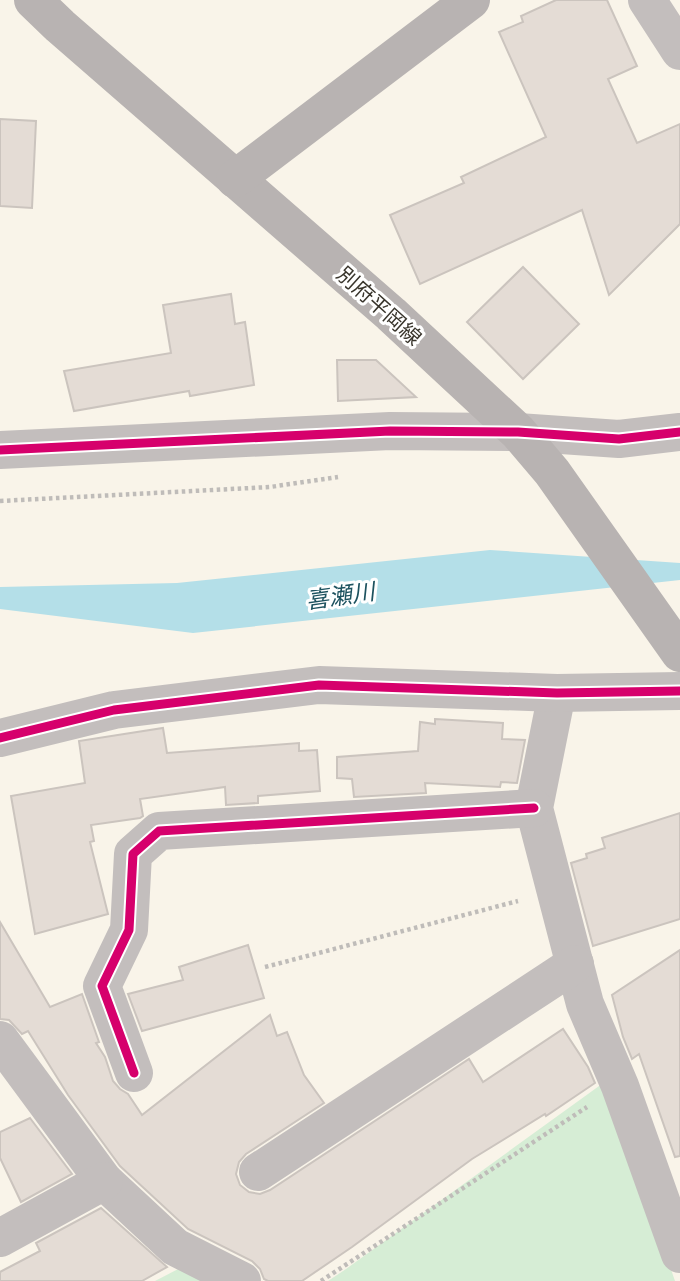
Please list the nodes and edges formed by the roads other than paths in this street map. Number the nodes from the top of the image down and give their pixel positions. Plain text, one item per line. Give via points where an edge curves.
1 (33, 0) edge
2 (471, 0) edge
3 (647, 0) edge
4 (680, 51) edge
5 (235, 179) junction
6 (518, 432) junction
7 (680, 432) edge
8 (0, 450) edge
9 (680, 653) edge
10 (680, 691) edge
11 (557, 693) junction
12 (0, 738) edge
13 (534, 808) junction
14 (575, 964) junction
15 (0, 1040) edge
16 (134, 1073) dead end
17 (258, 1172) dead end
18 (104, 1181) junction
19 (0, 1238) edge
20 (680, 1254) edge
21 (242, 1281) edge

1 - 5 main road, 別府平岡線
2 - 5 main road
3 - 4 street
5 - 6 main road, 別府平岡線
6 - 7 street via 619,439
6 - 8 street via 390,431
6 - 9 main road, 別府平岡線 via 552,472
10 - 11 street
11 - 12 street via 319,685 114,710
11 - 13 street
13 - 14 street
13 - 16 street via 159,831 133,854 130,930 102,986
14 - 17 street
14 - 20 street via 585,1004 620,1086
15 - 18 street
18 - 19 street
18 - 21 street via 175,1247

